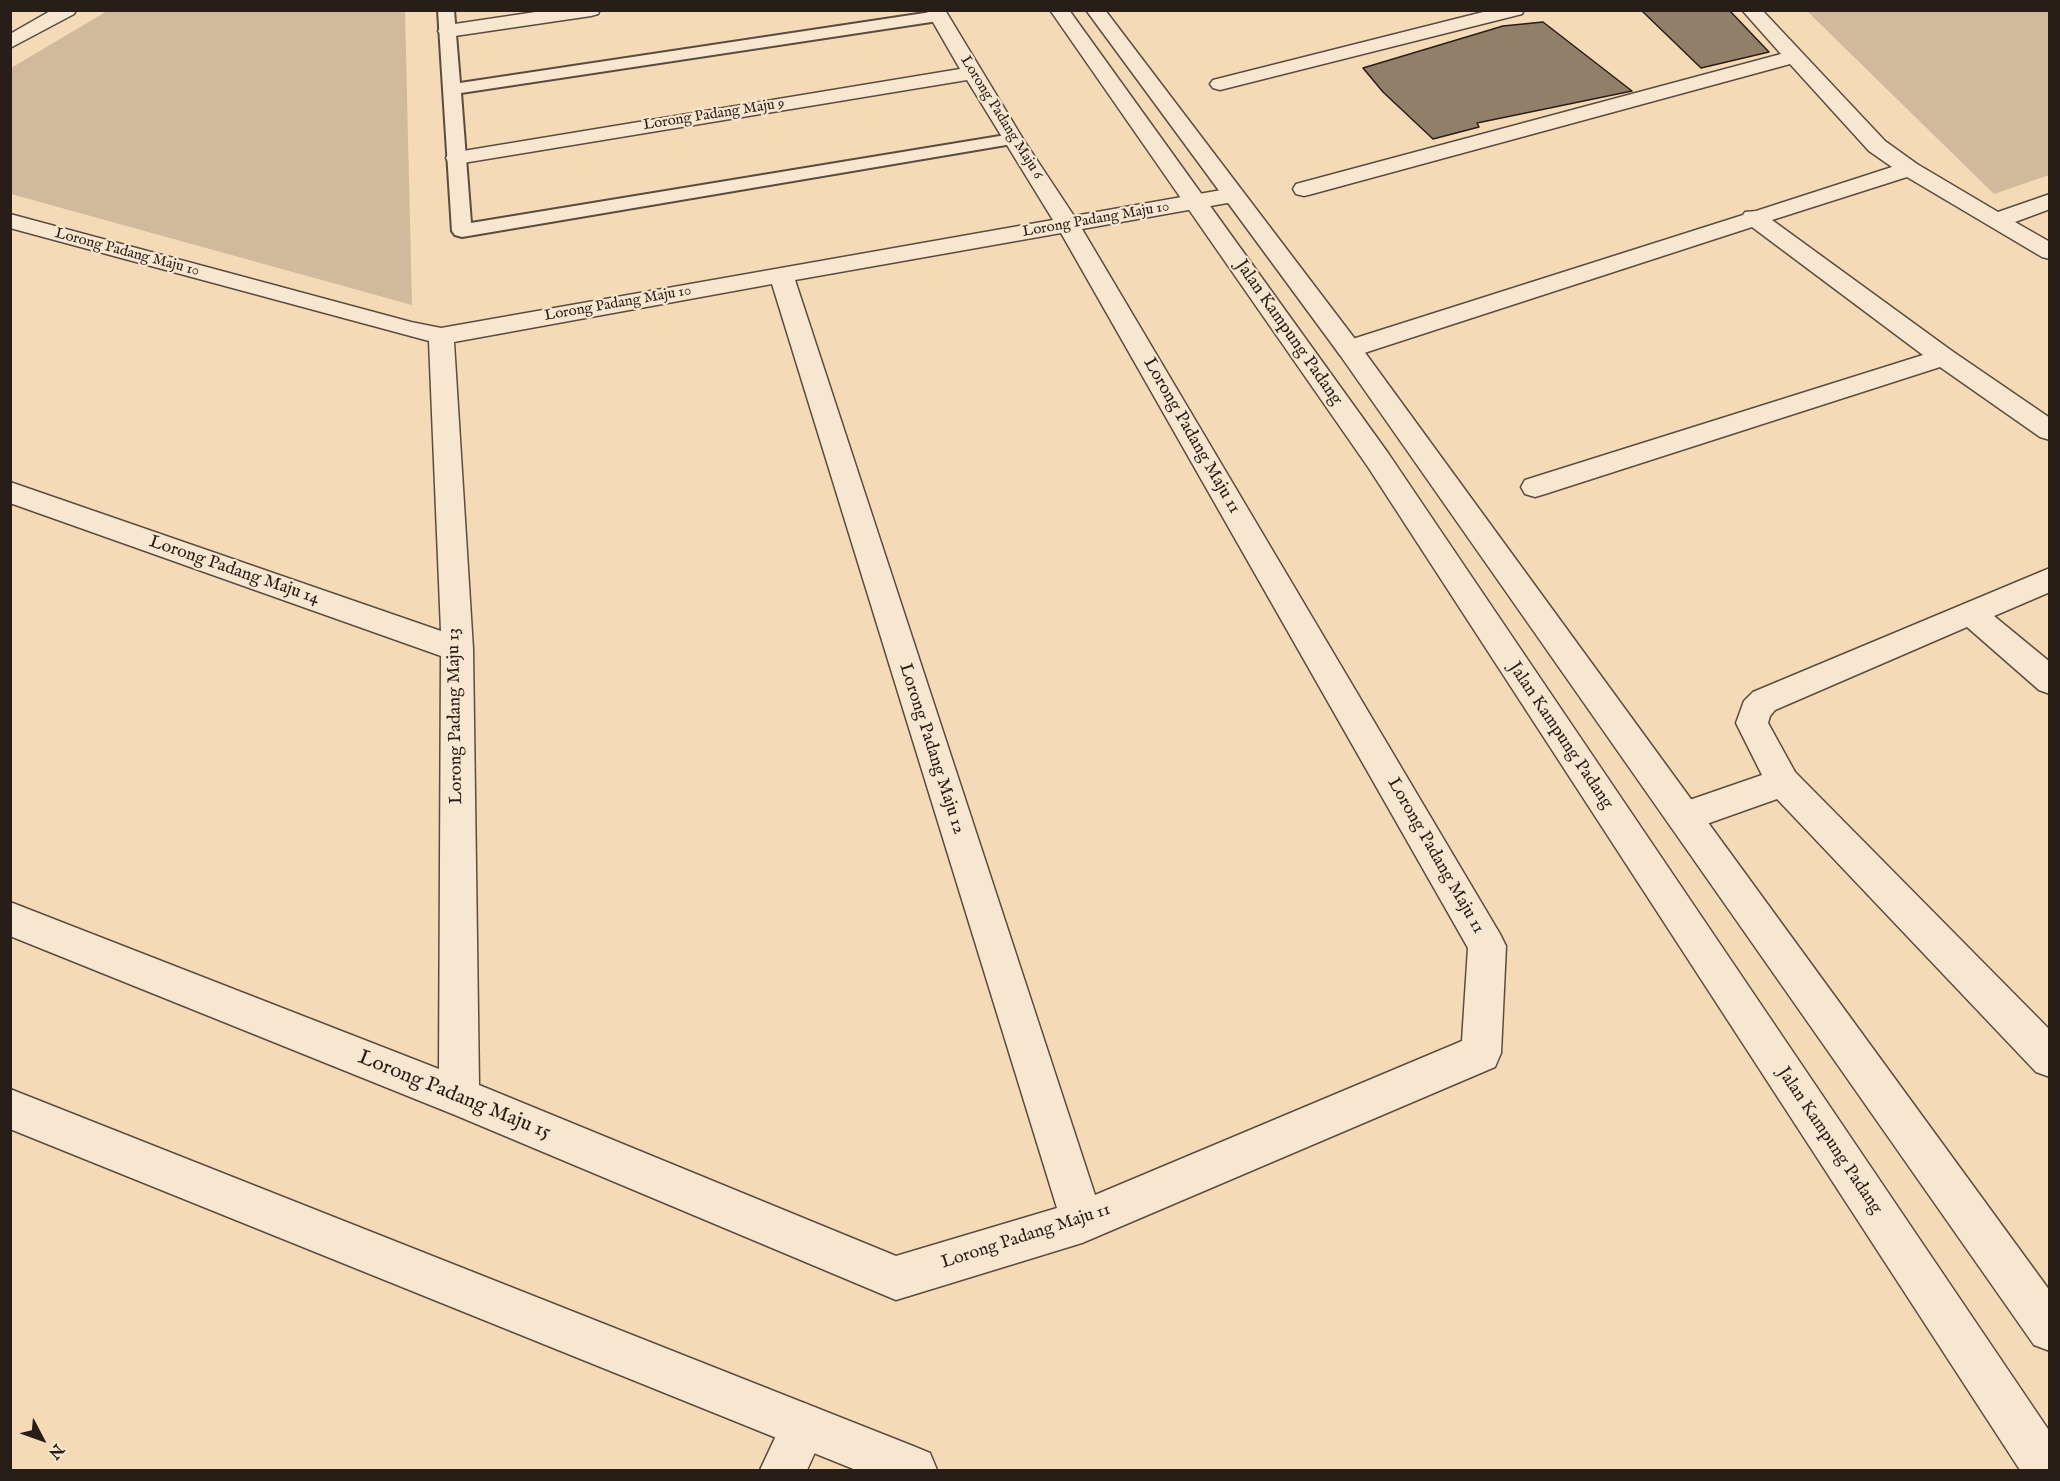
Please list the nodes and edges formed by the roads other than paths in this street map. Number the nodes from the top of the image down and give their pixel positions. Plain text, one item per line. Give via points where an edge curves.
1 (67, 10) edge
2 (446, 10) edge
3 (591, 10) edge
4 (1059, 10) edge
5 (1095, 10) edge
6 (1515, 10) edge
7 (1751, 10) edge
8 (937, 14) edge
9 (448, 31) junction
10 (10, 42) edge
11 (1794, 57) junction
12 (972, 73) junction
13 (1220, 84) dead end
14 (452, 89) junction
15 (1012, 139) junction
16 (457, 158) junction
17 (1909, 169) junction
18 (1304, 189) dead end
19 (1233, 195) junction
20 (2049, 201) edge
21 (1196, 202) junction
22 (1753, 217) junction
23 (10, 220) edge
24 (1998, 220) junction
25 (1068, 225) junction
26 (2049, 252) edge
27 (781, 275) junction
28 (441, 336) junction
29 (1349, 349) junction
30 (1943, 357) junction
31 (2049, 431) edge
32 (1534, 487) dead end
33 (10, 492) edge
34 (2049, 579) edge
35 (1972, 614) junction
36 (457, 649) junction
37 (2049, 681) edge
38 (1783, 782) junction
39 (1684, 817) junction
40 (10, 920) edge
41 (2049, 1058) edge
42 (459, 1097) junction
43 (10, 1110) edge
44 (1082, 1222) junction
45 (896, 1278) joint
46 (2049, 1329) edge
47 (804, 1426) junction
48 (783, 1470) edge
49 (913, 1470) edge
50 (2047, 1470) edge

1 - 10 street
2 - 9 lane
3 - 9 street
4 - 21 street, Jalan Kampung Padang
5 - 19 street, Jalan Kampung Padang
6 - 13 street
7 - 11 street
8 - 12 street, Lorong Padang Maju 6
8 - 14 lane
9 - 14 lane
11 - 17 street via 1877,146
11 - 18 street
12 - 15 street, Lorong Padang Maju 6
12 - 16 street, Lorong Padang Maju 9
14 - 16 lane
15 - 16 lane via 462,231
15 - 25 street, Lorong Padang Maju 6
17 - 22 street
17 - 24 street
19 - 21 street, Lorong Padang Maju 10
19 - 29 street, Jalan Kampung Padang
20 - 24 street
21 - 25 street, Lorong Padang Maju 10
21 - 50 street, Jalan Kampung Padang via 1378,460
22 - 29 street
22 - 30 street
23 - 28 street, Lorong Padang Maju 10
24 - 26 street
25 - 27 street, Lorong Padang Maju 10
25 - 44 street, Lorong Padang Maju 11 via 1487,946 1481,1053
27 - 28 street, Lorong Padang Maju 10
27 - 44 street, Lorong Padang Maju 12
28 - 36 street, Lorong Padang Maju 13
29 - 39 street, Jalan Kampung Padang
30 - 31 street
30 - 32 street
33 - 36 street, Lorong Padang Maju 14
34 - 35 street
35 - 37 street
35 - 38 street via 1764,701 1755,710 1752,723
36 - 42 street, Lorong Padang Maju 13
38 - 39 street
38 - 41 street
39 - 46 street, Jalan Kampung Padang
40 - 42 street, Lorong Padang Maju 15
42 - 45 street, Lorong Padang Maju 15
43 - 47 street
44 - 45 street, Lorong Padang Maju 11
47 - 48 street
47 - 49 street

